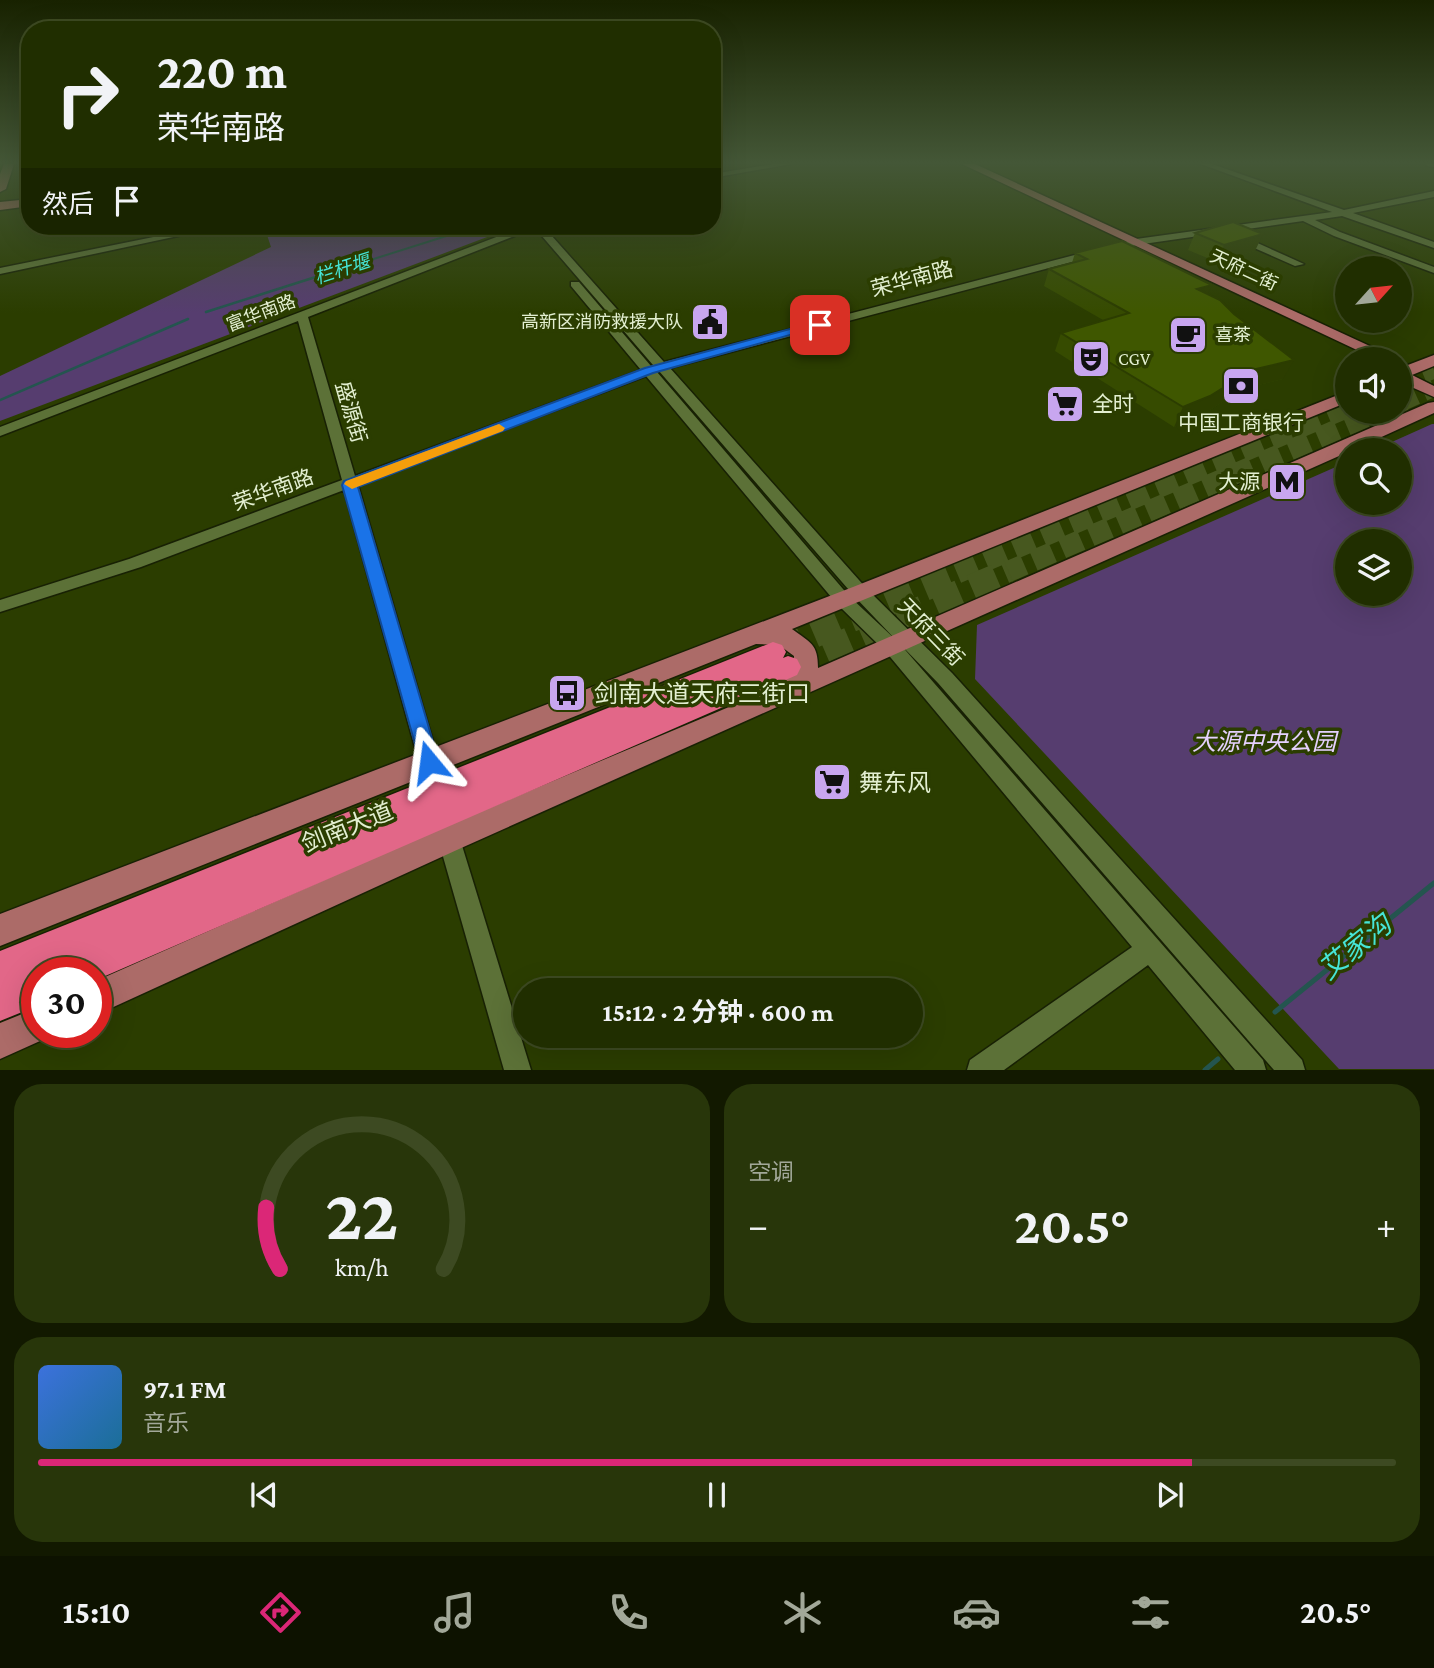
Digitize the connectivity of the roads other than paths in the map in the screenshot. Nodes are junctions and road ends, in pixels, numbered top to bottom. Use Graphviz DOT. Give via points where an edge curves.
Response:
graph roads {
  1 [pos="1055,214"];
  2 [pos="1075,214"];
  3 [pos="1335,214"];
  4 [pos="1345,214"];
  5 [pos="1304,218"];
  6 [pos="1220,230"];
  7 [pos="176,235"];
  8 [pos="509,235"];
  9 [pos="540,235"];
  10 [pos="1136,242"];
  11 [pos="1122,245"];
  12 [pos="1434,245"];
  13 [pos="1299,264"];
  14 [pos="1434,270"];
  15 [pos="0,271"];
  16 [pos="302,316"];
  17 [pos="1338,347"];
  18 [pos="1365,347"];
  19 [pos="1434,360"];
  20 [pos="1412,368"];
  21 [pos="656,369"];
  22 [pos="1412,373"];
  23 [pos="1412,377"];
  24 [pos="1434,379"];
  25 [pos="1434,392"];
  26 [pos="1335,401"];
  27 [pos="1434,407"];
  28 [pos="0,432"];
  29 [pos="349,485"];
  30 [pos="852,596"];
  31 [pos="0,606"];
  32 [pos="900,643"];
  33 [pos="775,662"];
  34 [pos="429,762"];
  35 [pos="449,839"];
  36 [pos="0,930"];
  37 [pos="1150,949"];
  38 [pos="106,957"];
  39 [pos="0,970"];
  40 [pos="112,991"];
  41 [pos="21,994"];
  42 [pos="0,1003"];
  43 [pos="21,1032"];
  44 [pos="0,1041"];
  45 [pos="518,1069"];
  46 [pos="979,1069"];
  47 [pos="1254,1069"];
  48 [pos="1292,1069"];
  1 -- 11 [label="main road, 天府二街"];
  2 -- 10 [label="main road, 天府二街"];
  3 -- 5 [label="street, 荣华南路"];
  4 -- 12 [label="street"];
  5 -- 6 [label="street, 荣华南路"];
  5 -- 14 [label="street"];
  6 -- 10 [label="street, 荣华南路"];
  6 -- 13 [label="street"];
  7 -- 15 [label="street"];
  8 -- 16 [label="street, 富华南路"];
  9 -- 21 [label="street, 天府三街"];
  10 -- 11 [label="street, 荣华南路"];
  10 -- 18 [label="main road, 天府二街"];
  11 -- 17 [label="main road, 天府二街"];
  11 -- 21 [label="street, 荣华南路"];
  16 -- 28 [label="street, 富华南路"];
  16 -- 29 [label="street, 盛源街"];
  19 -- 20 [label="main road"];
  21 -- 29 [label="street, 荣华南路"];
  21 -- 30 [label="street, 天府三街"];
  22 -- 24 [label="main road"];
  23 -- 25 [label="main road"];
  26 -- 30 [label="main road"];
  27 -- 32 [label="main road"];
  29 -- 31 [label="street, 荣华南路" via="135,563"];
  29 -- 34 [label="street, 盛源街"];
  30 -- 32 [label="street, 天府三街"];
  30 -- 33 [label="main road"];
  32 -- 33 [label="main road"];
  32 -- 37 [label="street, 天府三街"];
  32 -- 48 [label="street, 天府三街"];
  33 -- 34 [label="main road"];
  33 -- 35 [label="main road"];
  33 -- 38 [label="highway, 剑南大道"];
  33 -- 39 [label="highway, 剑南大道"];
  34 -- 36 [label="main road"];
  35 -- 40 [label="main road"];
  35 -- 45 [label="street"];
  37 -- 46 [label="street"];
  37 -- 47 [label="street, 天府三街"];
  41 -- 42 [label="highway"];
  43 -- 44 [label="main road"];
}
